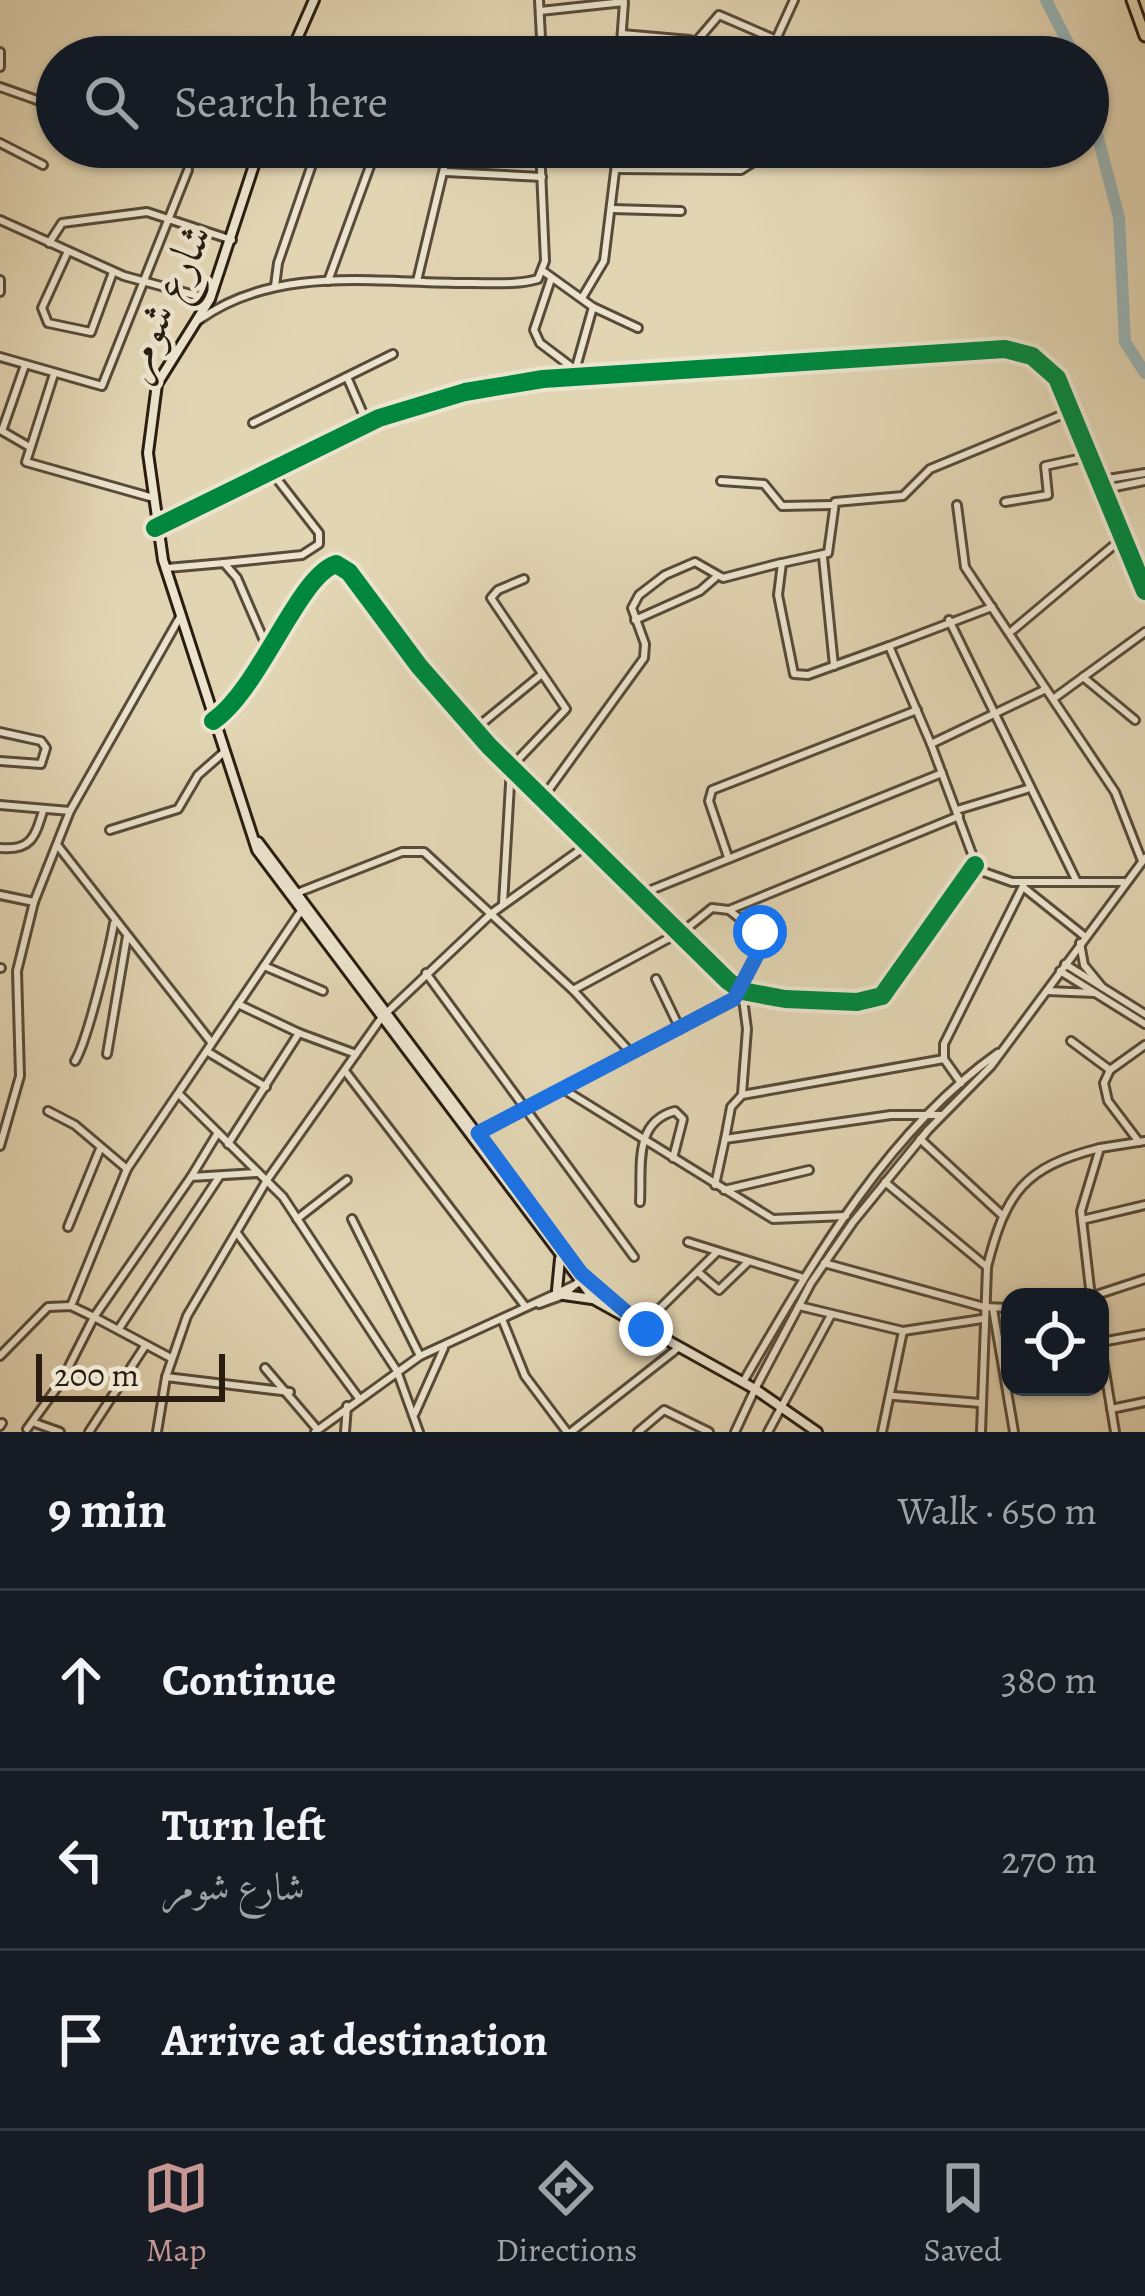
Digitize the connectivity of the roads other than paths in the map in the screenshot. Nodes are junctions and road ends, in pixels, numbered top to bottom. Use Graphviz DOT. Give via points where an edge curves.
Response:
graph roads {
  1 [pos="314,0"];
  2 [pos="538,0"];
  3 [pos="794,0"];
  4 [pos="1132,0"];
  5 [pos="540,11"];
  6 [pos="622,34"];
  7 [pos="299,36"];
  8 [pos="541,36"];
  9 [pos="638,36"];
  10 [pos="701,36"];
  11 [pos="767,36"];
  12 [pos="773,36"];
  13 [pos="1145,36"];
  14 [pos="0,52"];
  15 [pos="0,68"];
  16 [pos="0,87"];
  17 [pos="36,100"];
  18 [pos="0,143"];
  19 [pos="36,161"];
  20 [pos="254,168"];
  21 [pos="312,168"];
  22 [pos="370,168"];
  23 [pos="447,168"];
  24 [pos="541,168"];
  25 [pos="658,168"];
  26 [pos="712,168"];
  27 [pos="744,168"];
  28 [pos="617,169"];
  29 [pos="188,170"];
  30 [pos="446,172"];
  31 [pos="542,176"];
  32 [pos="612,209"];
  33 [pos="681,211"];
  34 [pos="167,219"];
  35 [pos="0,220"];
  36 [pos="232,240"];
  37 [pos="49,243"];
  38 [pos="68,251"];
  39 [pos="543,271"];
  40 [pos="113,272"];
  41 [pos="552,278"];
  42 [pos="0,280"];
  43 [pos="144,281"];
  44 [pos="328,281"];
  45 [pos="417,281"];
  46 [pos="275,286"];
  47 [pos="0,292"];
  48 [pos="210,298"];
  49 [pos="582,298"];
  50 [pos="593,307"];
  51 [pos="197,321"];
  52 [pos="638,328"];
  53 [pos="394,354"];
  54 [pos="0,357"];
  55 [pos="25,365"];
  56 [pos="573,373"];
  57 [pos="54,374"];
  58 [pos="347,377"];
  59 [pos="1071,412"];
  60 [pos="254,423"];
  61 [pos="368,424"];
  62 [pos="28,446"];
  63 [pos="1087,457"];
  64 [pos="270,470"];
  65 [pos="1145,477"];
  66 [pos="721,481"];
  67 [pos="1096,481"];
  68 [pos="1100,490"];
  69 [pos="150,497"];
  70 [pos="1005,502"];
  71 [pos="832,505"];
  72 [pos="957,505"];
  73 [pos="178,513"];
  74 [pos="152,514"];
  75 [pos="155,528"];
  76 [pos="1120,540"];
  77 [pos="823,557"];
  78 [pos="224,563"];
  79 [pos="782,563"];
  80 [pos="166,568"];
  81 [pos="715,578"];
  82 [pos="524,579"];
  83 [pos="1145,592"];
  84 [pos="992,607"];
  85 [pos="180,617"];
  86 [pos="635,620"];
  87 [pos="949,620"];
  88 [pos="1012,631"];
  89 [pos="1145,632"];
  90 [pos="172,637"];
  91 [pos="187,639"];
  92 [pos="889,646"];
  93 [pos="269,652"];
  94 [pos="834,666"];
  95 [pos="542,674"];
  96 [pos="1083,677"];
  97 [pos="1046,688"];
  98 [pos="1053,698"];
  99 [pos="917,710"];
  100 [pos="993,716"];
  101 [pos="1135,719"];
  102 [pos="213,721"];
  103 [pos="475,729"];
  104 [pos="0,732"];
  105 [pos="931,744"];
  106 [pos="223,753"];
  107 [pos="0,761"];
  108 [pos="511,767"];
  109 [pos="942,773"];
  110 [pos="1027,789"];
  111 [pos="542,799"];
  112 [pos="0,805"];
  113 [pos="43,811"];
  114 [pos="70,811"];
  115 [pos="958,813"];
  116 [pos="110,830"];
  117 [pos="251,830"];
  118 [pos="588,845"];
  119 [pos="58,846"];
  120 [pos="0,848"];
  121 [pos="728,857"];
  122 [pos="1143,860"];
  123 [pos="975,865"];
  124 [pos="1124,882"];
  125 [pos="1077,883"];
  126 [pos="1023,885"];
  127 [pos="297,893"];
  128 [pos="640,894"];
  129 [pos="0,895"];
  130 [pos="34,902"];
  131 [pos="503,904"];
  132 [pos="303,908"];
  133 [pos="729,910"];
  134 [pos="492,913"];
  135 [pos="115,923"];
  136 [pos="679,933"];
  137 [pos="127,936"];
  138 [pos="1081,938"];
  139 [pos="264,965"];
  140 [pos="1063,967"];
  141 [pos="426,974"];
  142 [pos="656,979"];
  143 [pos="574,990"];
  144 [pos="1098,990"];
  145 [pos="323,991"];
  146 [pos="742,991"];
  147 [pos="1047,991"];
  148 [pos="238,1004"];
  149 [pos="384,1014"];
  150 [pos="1145,1014"];
  151 [pos="1145,1024"];
  152 [pos="680,1029"];
  153 [pos="299,1033"];
  154 [pos="1071,1041"];
  155 [pos="211,1042"];
  156 [pos="1145,1045"];
  157 [pos="1006,1047"];
  158 [pos="208,1052"];
  159 [pos="631,1053"];
  160 [pos="107,1054"];
  161 [pos="356,1054"];
  162 [pos="944,1059"];
  163 [pos="75,1060"];
  164 [pos="1110,1070"];
  165 [pos="345,1071"];
  166 [pos="961,1083"];
  167 [pos="266,1087"];
  168 [pos="562,1089"];
  169 [pos="181,1096"];
  170 [pos="742,1096"];
  171 [pos="526,1109"];
  172 [pos="48,1111"];
  173 [pos="937,1114"];
  174 [pos="217,1133"];
  175 [pos="478,1133"];
  176 [pos="643,1138"];
  177 [pos="724,1139"];
  178 [pos="920,1139"];
  179 [pos="1142,1142"];
  180 [pos="228,1144"];
  181 [pos="0,1146"];
  182 [pos="1100,1148"];
  183 [pos="100,1149"];
  184 [pos="673,1158"];
  185 [pos="128,1169"];
  186 [pos="809,1170"];
  187 [pos="258,1173"];
  188 [pos="191,1177"];
  189 [pos="219,1177"];
  190 [pos="267,1180"];
  191 [pos="347,1180"];
  192 [pos="885,1182"];
  193 [pos="715,1184"];
  194 [pos="724,1190"];
  195 [pos="640,1202"];
  196 [pos="1145,1205"];
  197 [pos="1002,1215"];
  198 [pos="846,1216"];
  199 [pos="297,1219"];
  200 [pos="352,1219"];
  201 [pos="1082,1220"];
  202 [pos="68,1227"];
  203 [pos="238,1233"];
  204 [pos="688,1242"];
  205 [pos="716,1252"];
  206 [pos="634,1257"];
  207 [pos="560,1258"];
  208 [pos="748,1262"];
  209 [pos="824,1263"];
  210 [pos="987,1267"];
  211 [pos="698,1272"];
  212 [pos="580,1277"];
  213 [pos="804,1278"];
  214 [pos="1145,1279"];
  215 [pos="1089,1288"];
  216 [pos="1109,1291"];
  217 [pos="561,1293"];
  218 [pos="596,1300"];
  219 [pos="71,1306"];
  220 [pos="799,1306"];
  221 [pos="526,1307"];
  222 [pos="984,1307"];
  223 [pos="994,1309"];
  224 [pos="1001,1309"];
  225 [pos="831,1315"];
  226 [pos="94,1317"];
  227 [pos="983,1318"];
  228 [pos="502,1319"];
  229 [pos="120,1328"];
  230 [pos="643,1329"];
  231 [pos="903,1331"];
  232 [pos="1145,1334"];
  233 [pos="1109,1340"];
  234 [pos="145,1346"];
  235 [pos="445,1346"];
  236 [pos="678,1348"];
  237 [pos="0,1356"];
  238 [pos="420,1356"];
  239 [pos="171,1358"];
  240 [pos="265,1368"];
  241 [pos="397,1371"];
  242 [pos="166,1377"];
  243 [pos="743,1382"];
  244 [pos="755,1389"];
  245 [pos="290,1392"];
  246 [pos="1109,1392"];
  247 [pos="894,1396"];
  248 [pos="358,1397"];
  249 [pos="1145,1402"];
  250 [pos="980,1403"];
  251 [pos="779,1404"];
  252 [pos="347,1405"];
  253 [pos="1112,1408"];
  254 [pos="414,1417"];
  255 [pos="34,1423"];
  256 [pos="688,1428"];
  257 [pos="27,1430"];
  258 [pos="316,1430"];
  259 [pos="60,1432"];
  260 [pos="88,1432"];
  261 [pos="157,1432"];
  262 [pos="345,1432"];
  263 [pos="419,1432"];
  264 [pos="569,1432"];
  265 [pos="638,1432"];
  266 [pos="709,1432"];
  267 [pos="735,1432"];
  268 [pos="768,1432"];
  269 [pos="817,1432"];
  270 [pos="882,1432"];
  271 [pos="981,1432"];
  272 [pos="1014,1432"];
  273 [pos="1115,1432"];
  1 -- 7 [label="main road"];
  2 -- 5 [label="street"];
  3 -- 12 [label="street"];
  4 -- 13 [label="main road"];
  5 -- 6 [label="street" via="621,1"];
  5 -- 8 [label="street"];
  6 -- 9 [label="street"];
  10 -- 11 [label="street" via="719,15"];
  14 -- 15 [label="street"];
  16 -- 17 [label="street"];
  18 -- 19 [label="street"];
  20 -- 36 [label="main road, شارع شومر"];
  21 -- 46 [label="street"];
  22 -- 44 [label="street"];
  23 -- 30 [label="street"];
  24 -- 31 [label="street"];
  25 -- 28 [label="street"];
  26 -- 27 [label="street"];
  28 -- 32 [label="street"];
  29 -- 34 [label="street"];
  30 -- 31 [label="street"];
  30 -- 45 [label="street"];
  31 -- 39 [label="street"];
  32 -- 33 [label="street"];
  32 -- 49 [label="street" via="604,261"];
  34 -- 36 [label="street"];
  34 -- 37 [label="street" via="137,211 74,220 56,227"];
  34 -- 43 [label="street"];
  35 -- 37 [label="street"];
  36 -- 48 [label="main road, شارع شومر"];
  37 -- 38 [label="street"];
  38 -- 40 [label="street"];
  38 -- 40 [label="street" via="42,308 48,323 91,332"];
  39 -- 41 [label="street"];
  39 -- 45 [label="street" via="527,282"];
  40 -- 43 [label="street"];
  41 -- 49 [label="street"];
  41 -- 56 [label="street" via="534,330"];
  42 -- 47 [label="street"];
  43 -- 48 [label="street"];
  43 -- 57 [label="street" via="102,386"];
  44 -- 45 [label="street"];
  44 -- 46 [label="street"];
  46 -- 51 [label="street" via="242,293"];
  48 -- 51 [label="main road, شارع شومر"];
  49 -- 50 [label="street"];
  50 -- 52 [label="street"];
  50 -- 56 [label="street"];
  51 -- 69 [label="main road, شارع شومر" via="157,384"];
  53 -- 58 [label="street"];
  54 -- 55 [label="street"];
  55 -- 57 [label="street"];
  55 -- 62 [label="street" via="2,431"];
  56 -- 59 [label="street" via="1005,350 1045,364"];
  56 -- 61 [label="street" via="465,392"];
  57 -- 62 [label="street"];
  58 -- 60 [label="street"];
  58 -- 61 [label="street"];
  59 -- 63 [label="street"];
  59 -- 71 [label="street" via="930,469 903,496"];
  61 -- 64 [label="street"];
  62 -- 69 [label="street" via="30,465"];
  63 -- 67 [label="street"];
  63 -- 70 [label="street" via="1046,466 1048,495"];
  64 -- 73 [label="street"];
  64 -- 78 [label="street" via="319,533 319,544 302,555"];
  65 -- 67 [label="street"];
  65 -- 68 [label="street"];
  66 -- 71 [label="street" via="764,484 782,506"];
  67 -- 68 [label="street"];
  68 -- 76 [label="street"];
  69 -- 74 [label="main road, شارع شومر"];
  71 -- 77 [label="street" via="833,544"];
  72 -- 84 [label="street" via="965,567"];
  73 -- 74 [label="street"];
  73 -- 75 [label="street"];
  74 -- 75 [label="main road, شارع شومر"];
  75 -- 80 [label="main road, شارع شومر"];
  76 -- 83 [label="street"];
  76 -- 88 [label="street"];
  77 -- 79 [label="street"];
  77 -- 94 [label="street"];
  78 -- 80 [label="street"];
  78 -- 93 [label="street"];
  79 -- 81 [label="street"];
  79 -- 94 [label="street" via="778,595 790,668 804,676"];
  80 -- 85 [label="main road, شارع شومر"];
  81 -- 86 [label="street"];
  81 -- 86 [label="street" via="700,561 669,572 637,598"];
  82 -- 95 [label="street" via="491,598"];
  84 -- 87 [label="street"];
  84 -- 88 [label="street"];
  85 -- 90 [label="street"];
  85 -- 91 [label="main road, شارع شومر"];
  86 -- 111 [label="street" via="644,658"];
  87 -- 92 [label="street"];
  87 -- 100 [label="street"];
  88 -- 97 [label="street"];
  89 -- 96 [label="street"];
  90 -- 91 [label="main road"];
  90 -- 114 [label="street"];
  91 -- 102 [label="main road, شارع شومر"];
  92 -- 94 [label="street"];
  92 -- 99 [label="street"];
  93 -- 102 [label="street" via="243,697"];
  93 -- 103 [label="street" via="322,569 343,566"];
  95 -- 103 [label="street"];
  95 -- 108 [label="street" via="565,712"];
  96 -- 98 [label="street"];
  96 -- 101 [label="street"];
  97 -- 98 [label="street"];
  97 -- 100 [label="street"];
  98 -- 122 [label="street" via="1117,795"];
  99 -- 105 [label="street"];
  99 -- 121 [label="street" via="712,790"];
  100 -- 105 [label="street"];
  100 -- 110 [label="street"];
  102 -- 106 [label="main road, شارع شومر"];
  103 -- 108 [label="street"];
  104 -- 107 [label="street" via="46,748 41,764"];
  105 -- 109 [label="street"];
  106 -- 116 [label="street" via="178,809"];
  106 -- 117 [label="main road, شارع شومر"];
  108 -- 111 [label="street"];
  108 -- 131 [label="street"];
  109 -- 115 [label="street"];
  109 -- 121 [label="street"];
  110 -- 115 [label="street"];
  110 -- 125 [label="street"];
  111 -- 118 [label="street"];
  112 -- 113 [label="street"];
  113 -- 114 [label="street"];
  113 -- 120 [label="street" via="33,842"];
  114 -- 119 [label="street"];
  115 -- 123 [label="street"];
  115 -- 133 [label="street"];
  117 -- 127 [label="main road, شارع شومر"];
  117 -- 132 [label="main road, شارع شومر" via="261,859"];
  118 -- 128 [label="street"];
  118 -- 131 [label="street"];
  119 -- 130 [label="street"];
  119 -- 135 [label="street"];
  121 -- 128 [label="street"];
  122 -- 124 [label="street"];
  123 -- 126 [label="street" via="989,878"];
  123 -- 146 [label="street" via="882,996 826,1002"];
  124 -- 125 [label="street"];
  124 -- 138 [label="street"];
  125 -- 126 [label="street"];
  126 -- 138 [label="street"];
  126 -- 162 [label="street" via="953,1024"];
  127 -- 132 [label="main road, شارع شومر"];
  127 -- 134 [label="street" via="413,850"];
  128 -- 136 [label="street"];
  129 -- 130 [label="street"];
  130 -- 181 [label="street" via="14,998 20,1076"];
  131 -- 134 [label="street"];
  132 -- 139 [label="street"];
  132 -- 149 [label="main road, شارع شومر"];
  133 -- 136 [label="street" via="708,909"];
  133 -- 146 [label="street" via="762,936"];
  134 -- 141 [label="street"];
  134 -- 143 [label="street"];
  135 -- 137 [label="street"];
  135 -- 163 [label="street" via="87,1044"];
  136 -- 143 [label="street"];
  136 -- 146 [label="street"];
  137 -- 155 [label="street"];
  137 -- 160 [label="street"];
  138 -- 140 [label="street"];
  138 -- 144 [label="street"];
  139 -- 145 [label="street"];
  139 -- 148 [label="street"];
  140 -- 144 [label="street"];
  140 -- 147 [label="street"];
  141 -- 149 [label="street"];
  141 -- 171 [label="street"];
  142 -- 152 [label="street"];
  143 -- 159 [label="street"];
  144 -- 147 [label="street"];
  144 -- 150 [label="street"];
  144 -- 151 [label="street"];
  146 -- 152 [label="street"];
  146 -- 170 [label="street"];
  147 -- 157 [label="street"];
  148 -- 153 [label="street"];
  148 -- 155 [label="street"];
  149 -- 161 [label="street"];
  149 -- 175 [label="main road, شارع شومر"];
  149 -- 207 [label="main road, شارع شومر"];
  152 -- 159 [label="street"];
  153 -- 161 [label="street"];
  153 -- 167 [label="street"];
  154 -- 164 [label="street"];
  155 -- 158 [label="street"];
  156 -- 164 [label="street"];
  157 -- 166 [label="street"];
  157 -- 173 [label="street"];
  158 -- 167 [label="street"];
  158 -- 169 [label="street"];
  159 -- 168 [label="street"];
  161 -- 165 [label="street"];
  162 -- 166 [label="street"];
  162 -- 170 [label="street"];
  164 -- 179 [label="street" via="1108,1101"];
  165 -- 190 [label="street"];
  165 -- 221 [label="street"];
  166 -- 173 [label="street"];
  167 -- 180 [label="street"];
  168 -- 171 [label="street"];
  168 -- 176 [label="street"];
  169 -- 174 [label="street"];
  169 -- 185 [label="street"];
  170 -- 177 [label="street"];
  171 -- 175 [label="street"];
  171 -- 206 [label="street"];
  172 -- 183 [label="street"];
  173 -- 177 [label="street"];
  173 -- 178 [label="street"];
  173 -- 198 [label="street"];
  174 -- 180 [label="street"];
  174 -- 188 [label="street"];
  175 -- 212 [label="main road, شارع شومر"];
  176 -- 184 [label="street"];
  176 -- 184 [label="street" via="656,1119 678,1112"];
  176 -- 195 [label="street"];
  177 -- 193 [label="street"];
  178 -- 192 [label="street"];
  178 -- 197 [label="street"];
  179 -- 182 [label="street"];
  180 -- 187 [label="street"];
  182 -- 197 [label="street" via="1031,1174"];
  182 -- 201 [label="street"];
  183 -- 185 [label="street"];
  183 -- 202 [label="street"];
  184 -- 193 [label="street"];
  185 -- 219 [label="street"];
  186 -- 194 [label="street"];
  187 -- 189 [label="street"];
  187 -- 190 [label="street"];
  188 -- 189 [label="street"];
  188 -- 226 [label="street"];
  189 -- 229 [label="street"];
  190 -- 199 [label="street"];
  190 -- 203 [label="street"];
  191 -- 199 [label="street"];
  192 -- 209 [label="street"];
  192 -- 210 [label="street"];
  193 -- 194 [label="street"];
  194 -- 198 [label="street" via="778,1220"];
  196 -- 201 [label="street"];
  197 -- 210 [label="street"];
  198 -- 213 [label="street"];
  199 -- 241 [label="street"];
  200 -- 238 [label="street"];
  201 -- 215 [label="street"];
  203 -- 239 [label="street"];
  203 -- 248 [label="street"];
  204 -- 205 [label="street"];
  205 -- 208 [label="street"];
  205 -- 211 [label="street"];
  207 -- 212 [label="main road, شارع شومر"];
  207 -- 217 [label="main road"];
  208 -- 211 [label="street" via="719,1290"];
  208 -- 213 [label="street"];
  209 -- 220 [label="street"];
  209 -- 222 [label="street"];
  210 -- 222 [label="street"];
  211 -- 230 [label="street"];
  212 -- 217 [label="street"];
  212 -- 218 [label="main road, شارع شومر"];
  212 -- 230 [label="main road, شارع شومر"];
  213 -- 243 [label="street"];
  214 -- 216 [label="street"];
  217 -- 218 [label="main road"];
  217 -- 221 [label="street"];
  218 -- 230 [label="main road, شارع شومر"];
  219 -- 226 [label="street"];
  219 -- 237 [label="street" via="41,1311"];
  220 -- 225 [label="street"];
  220 -- 244 [label="street"];
  221 -- 228 [label="street"];
  222 -- 223 [label="street"];
  222 -- 227 [label="street"];
  223 -- 224 [label="street"];
  223 -- 272 [label="street"];
  225 -- 231 [label="street"];
  225 -- 251 [label="street"];
  226 -- 229 [label="street"];
  226 -- 255 [label="street"];
  227 -- 231 [label="street"];
  227 -- 250 [label="street"];
  228 -- 235 [label="street"];
  228 -- 264 [label="street" via="524,1376"];
  229 -- 234 [label="street"];
  230 -- 236 [label="main road, شارع شومر"];
  231 -- 247 [label="street"];
  232 -- 233 [label="street"];
  234 -- 239 [label="street"];
  234 -- 260 [label="street"];
  235 -- 238 [label="street"];
  235 -- 254 [label="street"];
  236 -- 243 [label="main road, شارع شومر"];
  236 -- 264 [label="street"];
  238 -- 241 [label="street"];
  239 -- 242 [label="street"];
  240 -- 245 [label="street"];
  241 -- 248 [label="street"];
  241 -- 254 [label="street"];
  242 -- 245 [label="street"];
  242 -- 261 [label="street"];
  243 -- 244 [label="main road, شارع شومر"];
  244 -- 251 [label="main road, شارع شومر"];
  244 -- 267 [label="street"];
  245 -- 258 [label="street"];
  246 -- 253 [label="street"];
  247 -- 250 [label="street"];
  247 -- 270 [label="street"];
  248 -- 252 [label="street"];
  249 -- 253 [label="street"];
  250 -- 271 [label="street"];
  251 -- 268 [label="street"];
  251 -- 269 [label="main road, شارع شومر"];
  252 -- 258 [label="street"];
  252 -- 262 [label="street"];
  253 -- 273 [label="street"];
  254 -- 263 [label="street"];
  255 -- 257 [label="street"];
  255 -- 259 [label="street"];
  256 -- 265 [label="street" via="664,1410"];
  256 -- 266 [label="street"];
}
